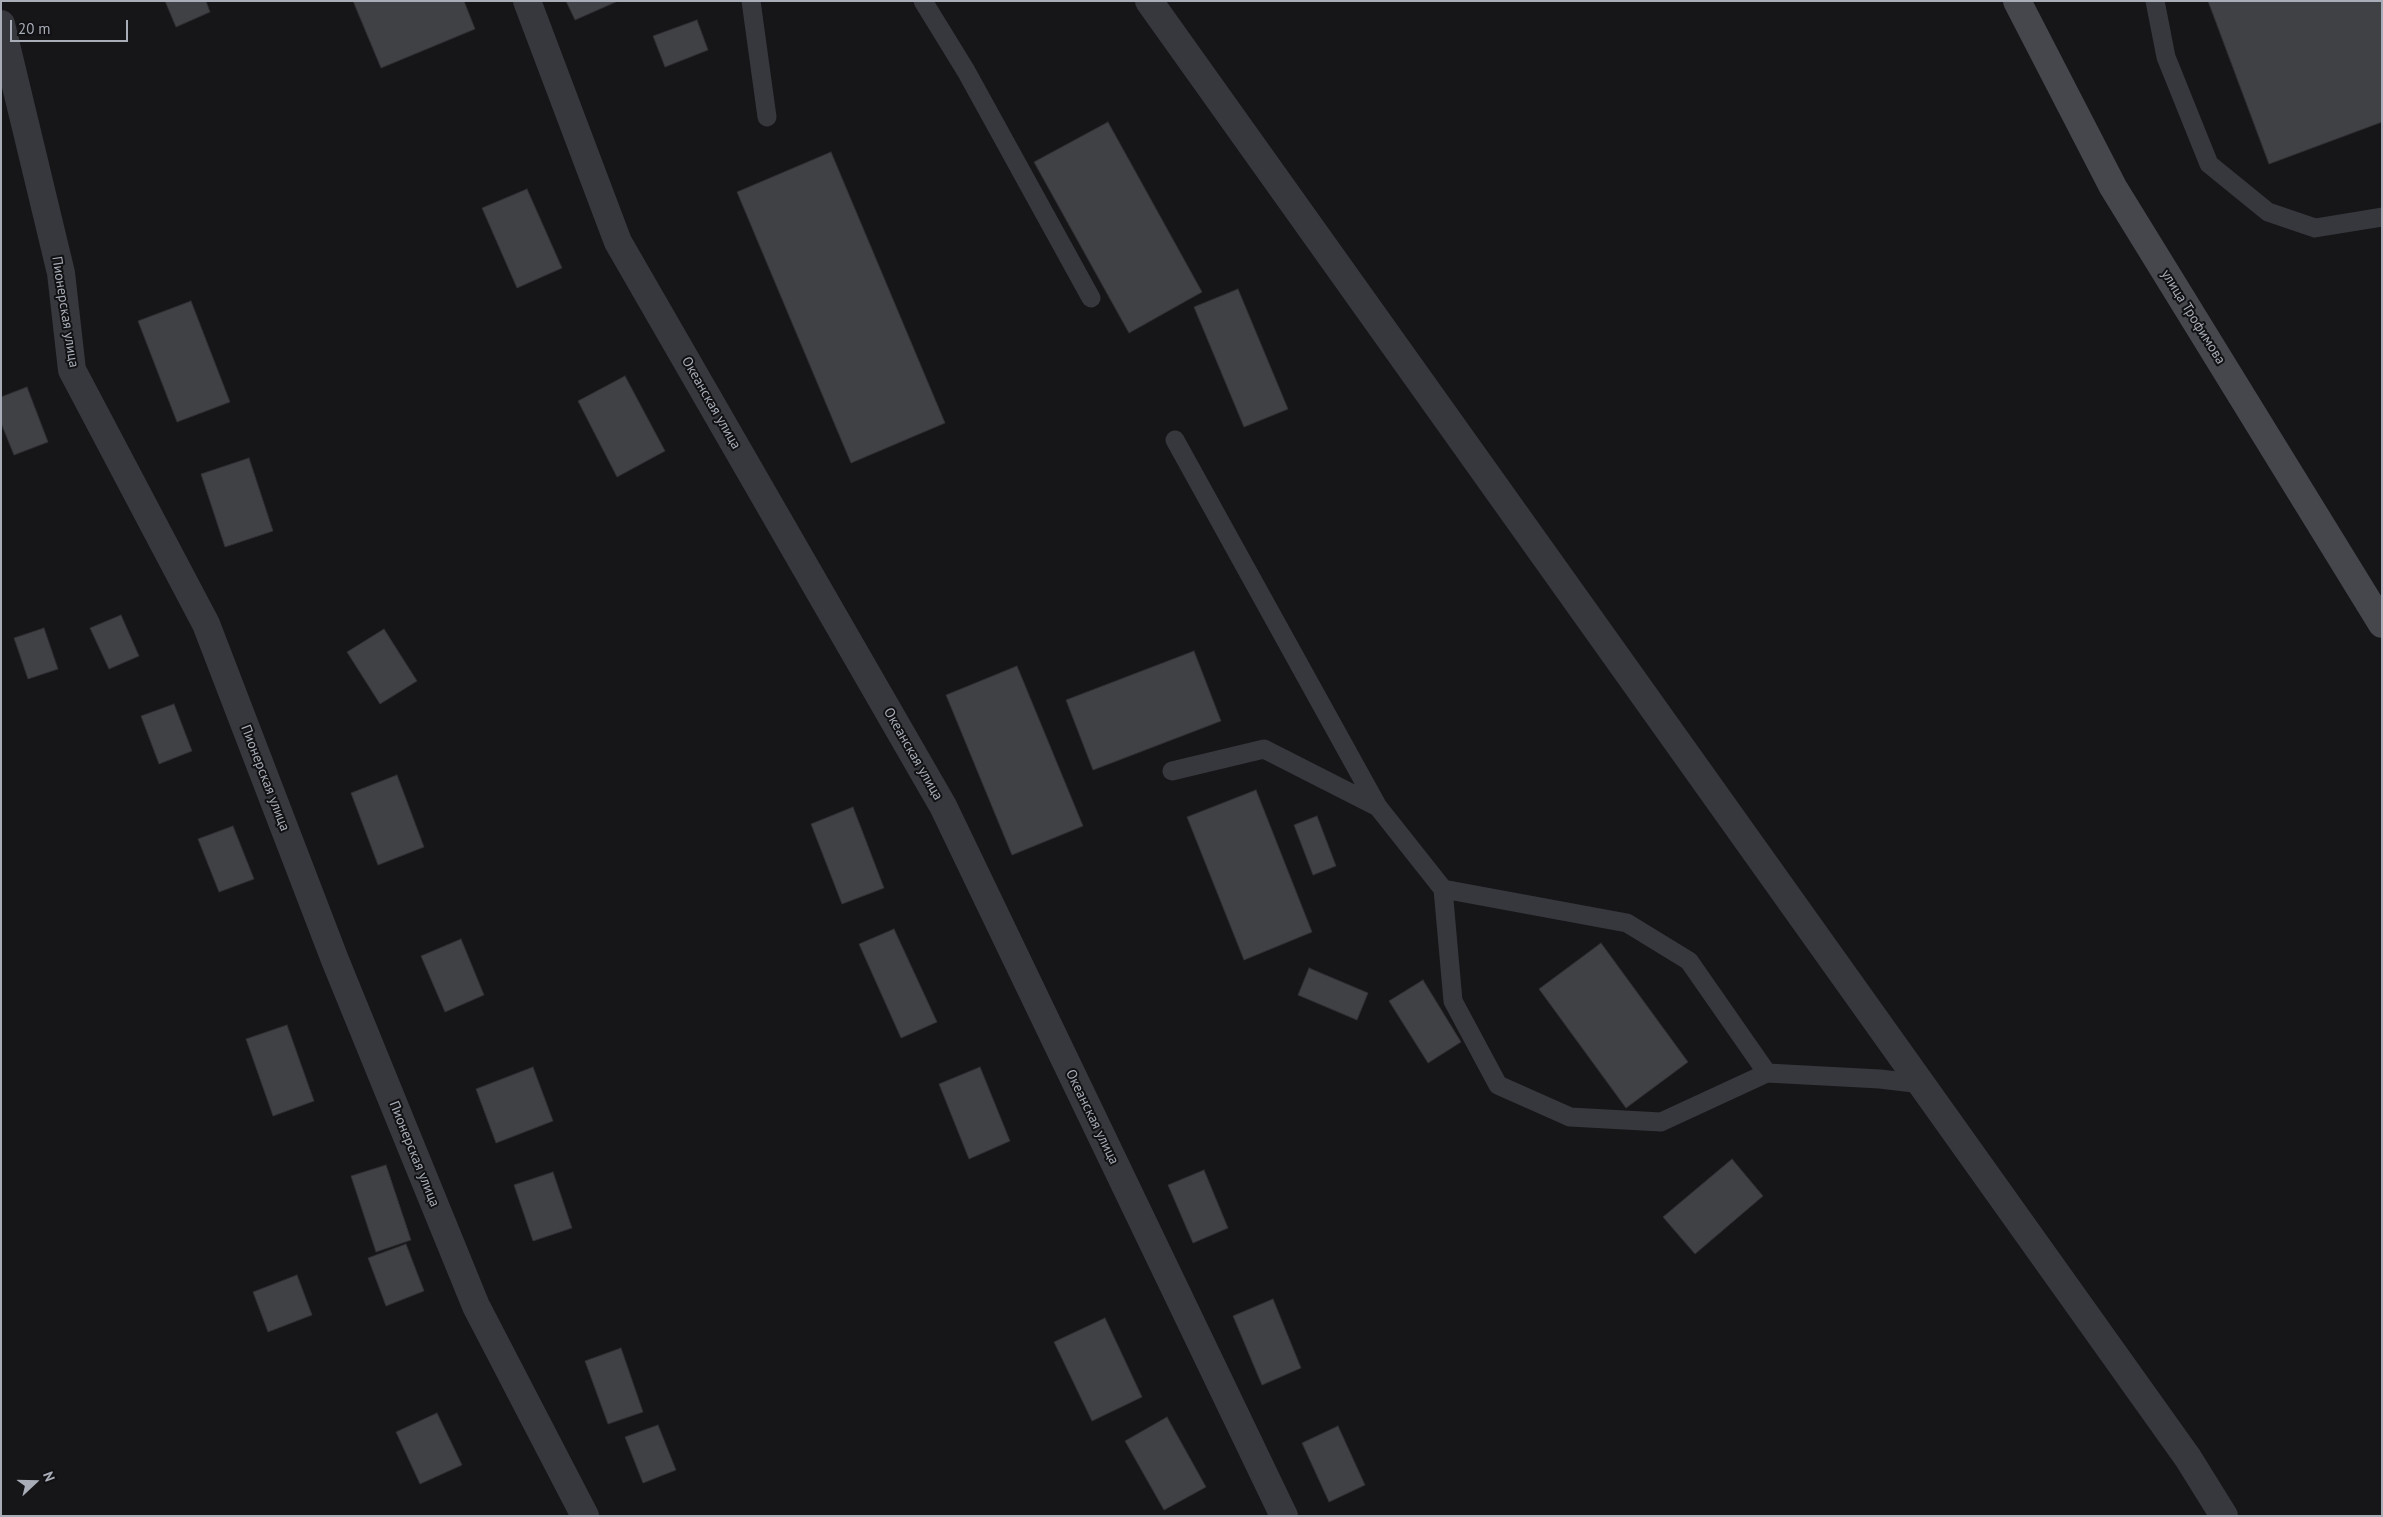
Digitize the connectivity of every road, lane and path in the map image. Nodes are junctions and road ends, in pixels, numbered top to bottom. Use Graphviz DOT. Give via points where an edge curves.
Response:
graph roads {
  1 [pos="527,1"];
  2 [pos="751,1"];
  3 [pos="923,1"];
  4 [pos="1149,1"];
  5 [pos="2016,1"];
  6 [pos="2155,1"];
  7 [pos="1,24"];
  8 [pos="767,117"];
  9 [pos="2382,217"];
  10 [pos="1090,298"];
  11 [pos="1175,440"];
  12 [pos="2382,624"];
  13 [pos="1172,771"];
  14 [pos="1378,807"];
  15 [pos="1443,889"];
  16 [pos="1767,1073"];
  17 [pos="1922,1084"];
  18 [pos="585,1516"];
  19 [pos="1284,1516"];
  20 [pos="2224,1516"];
  1 -- 19 [label="street, Океанская улица" via="618,242 943,806"];
  2 -- 8 [label="lane"];
  3 -- 10 [label="lane" via="966,71"];
  4 -- 17 [label="street"];
  5 -- 12 [label="street, улица Трофимова" via="2113,187"];
  6 -- 9 [label="lane" via="2166,56 2209,164 2268,212 2315,228"];
  7 -- 18 [label="street, Пионерская улица" via="61,273 72,370 206,624 335,960 476,1306"];
  11 -- 14 [label="lane"];
  13 -- 14 [label="lane" via="1264,749"];
  14 -- 15 [label="lane"];
  15 -- 16 [label="lane" via="1627,923 1689,961"];
  15 -- 16 [label="lane" via="1452,1001 1498,1085 1570,1117 1661,1122"];
  16 -- 17 [label="lane"];
  17 -- 20 [label="street" via="2188,1458"];
}
